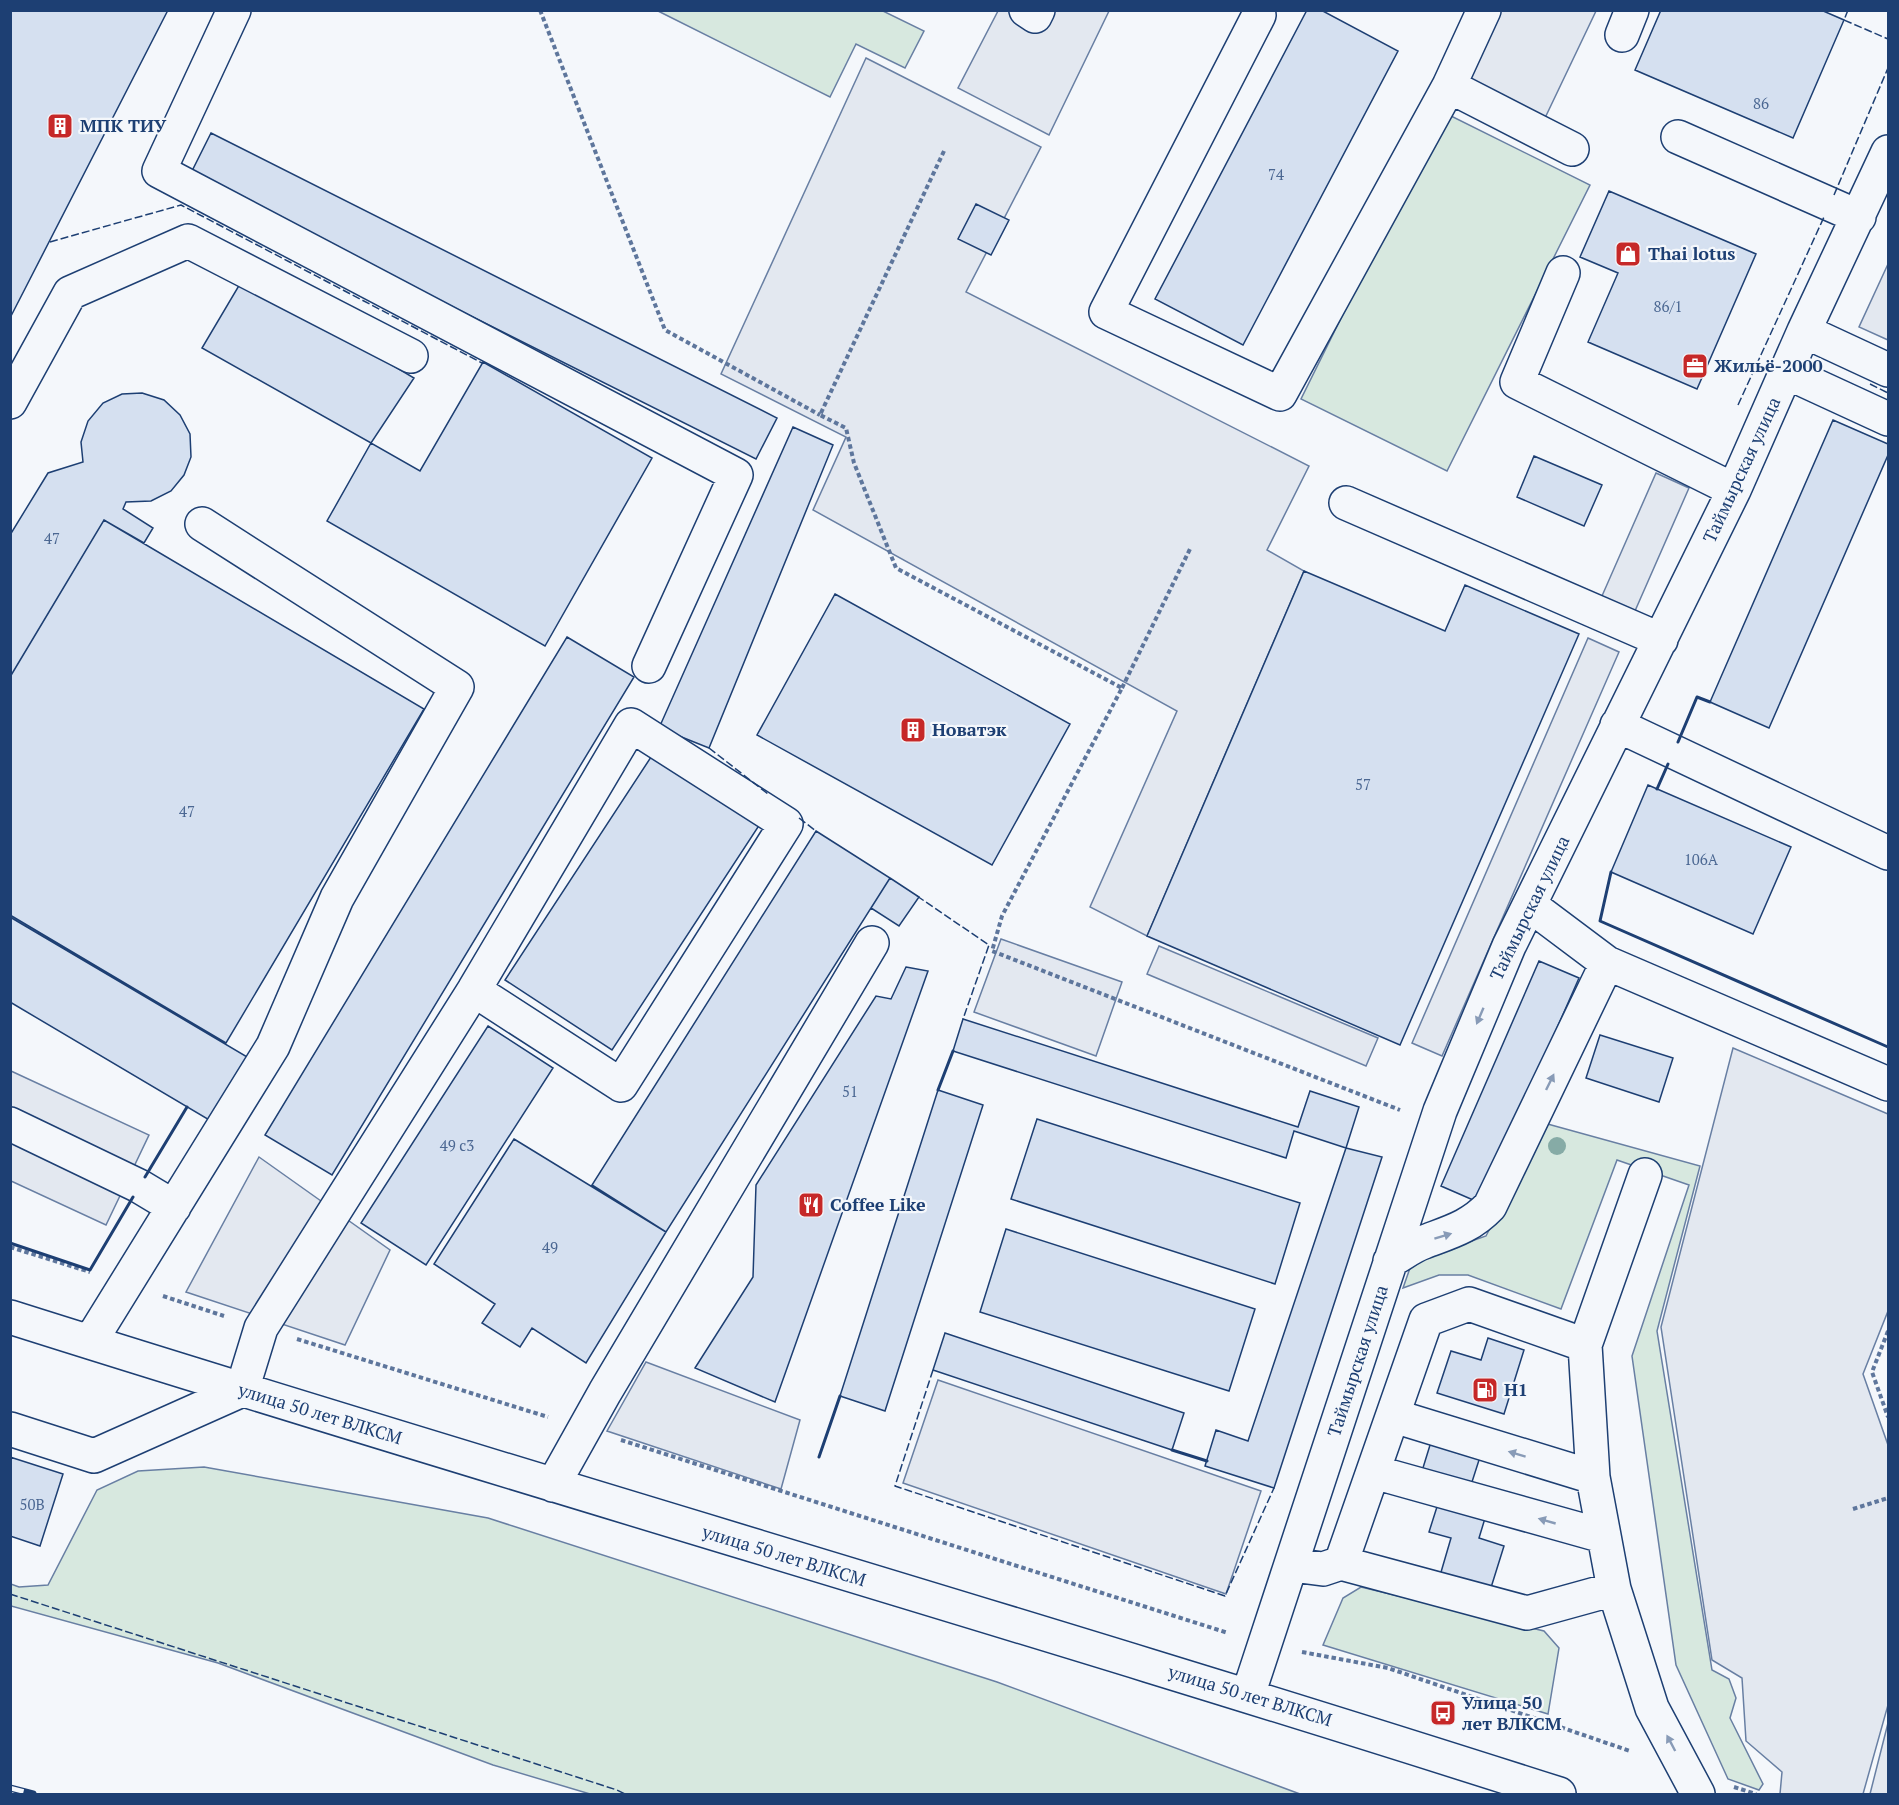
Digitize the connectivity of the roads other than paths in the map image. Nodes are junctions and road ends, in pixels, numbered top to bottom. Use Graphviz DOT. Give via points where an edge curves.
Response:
graph roads {
  1 [pos="234,10"];
  2 [pos="1026,10"];
  3 [pos="1038,10"];
  4 [pos="1484,10"];
  5 [pos="1259,15"];
  6 [pos="1449,86"];
  7 [pos="1678,137"];
  8 [pos="1572,148"];
  9 [pos="1888,152"];
  10 [pos="1859,216"];
  11 [pos="1563,273"];
  12 [pos="1804,331"];
  13 [pos="411,356"];
  14 [pos="1888,370"];
  15 [pos="1786,372"];
  16 [pos="10,402"];
  17 [pos="1888,419"];
  18 [pos="1734,490"];
  19 [pos="1347,502"];
  20 [pos="202,524"];
  21 [pos="1661,640"];
  22 [pos="649,666"];
  23 [pos="1617,725"];
  24 [pos="1888,853"];
  25 [pos="1531,906"];
  26 [pos="872,943"];
  27 [pos="1607,963"];
  28 [pos="474,990"];
  29 [pos="1888,1084"];
  30 [pos="10,1124"];
  31 [pos="1646,1175"];
  32 [pos="174,1207"];
  33 [pos="1390,1261"];
  34 [pos="10,1317"];
  35 [pos="90,1342"];
  36 [pos="1585,1345"];
  37 [pos="242,1390"];
  38 [pos="1394,1416"];
  39 [pos="10,1429"];
  40 [pos="1374,1472"];
  41 [pos="1593,1477"];
  42 [pos="553,1485"];
  43 [pos="1604,1536"];
  44 [pos="1341,1563"];
  45 [pos="1292,1565"];
  46 [pos="1614,1589"];
  47 [pos="1248,1695"];
  48 [pos="1692,1782"];
  49 [pos="1559,1794"];
  1 -- 22 [label="street" via="159,171 736,475"];
  2 -- 3 [label="street" via="1035,16"];
  4 -- 6 [label="street"];
  5 -- 6 [label="street" via="1106,312 1280,394"];
  6 -- 8 [label="street"];
  7 -- 10 [label="street"];
  9 -- 10 [label="street, Таймырская улица"];
  10 -- 12 [label="street, Таймырская улица"];
  11 -- 18 [label="street" via="1517,381"];
  12 -- 14 [label="street"];
  12 -- 15 [label="street, Таймырская улица"];
  13 -- 16 [label="street" via="188,241 70,293"];
  15 -- 17 [label="street"];
  15 -- 18 [label="street, Таймырская улица"];
  18 -- 21 [label="street, Таймырская улица"];
  19 -- 21 [label="street"];
  20 -- 32 [label="street" via="457,687 337,898 273,1046"];
  21 -- 23 [label="street, Таймырская улица"];
  23 -- 24 [label="street"];
  23 -- 25 [label="street, Таймырская улица"];
  25 -- 27 [label="street"];
  25 -- 33 [label="street, Таймырская улица, one-way" via="1509,946 1440,1111"];
  26 -- 42 [label="street"];
  27 -- 29 [label="street"];
  33 -- 27 [label="street, one-way" via="1422,1242 1450,1235 1475,1221 1490,1206"];
  28 -- 28 [label="street" via="631,725 786,824 621,1085"];
  28 -- 37 [label="street" via="261,1328"];
  30 -- 32 [label="street" via="140,1186"];
  31 -- 36 [label="street"];
  32 -- 35 [label="street"];
  33 -- 45 [label="street, Таймырская улица"];
  34 -- 35 [label="street, улица 50 лет ВЛКСМ"];
  35 -- 37 [label="street, улица 50 лет ВЛКСМ"];
  36 -- 38 [label="street" via="1469,1304 1426,1320"];
  36 -- 41 [label="street"];
  37 -- 39 [label="street" via="94,1456"];
  37 -- 42 [label="street, улица 50 лет ВЛКСМ"];
  38 -- 40 [label="street"];
  41 -- 38 [label="street, one-way"];
  43 -- 40 [label="street, one-way"];
  40 -- 44 [label="street"];
  41 -- 43 [label="street"];
  42 -- 47 [label="street, улица 50 лет ВЛКСМ"];
  43 -- 46 [label="street"];
  44 -- 45 [label="street" via="1323,1569"];
  44 -- 46 [label="street" via="1527,1613"];
  45 -- 47 [label="street, Таймырская улица"];
  48 -- 46 [label="street, one-way" via="1652,1708"];
  47 -- 49 [label="street, улица 50 лет ВЛКСМ"];
}
